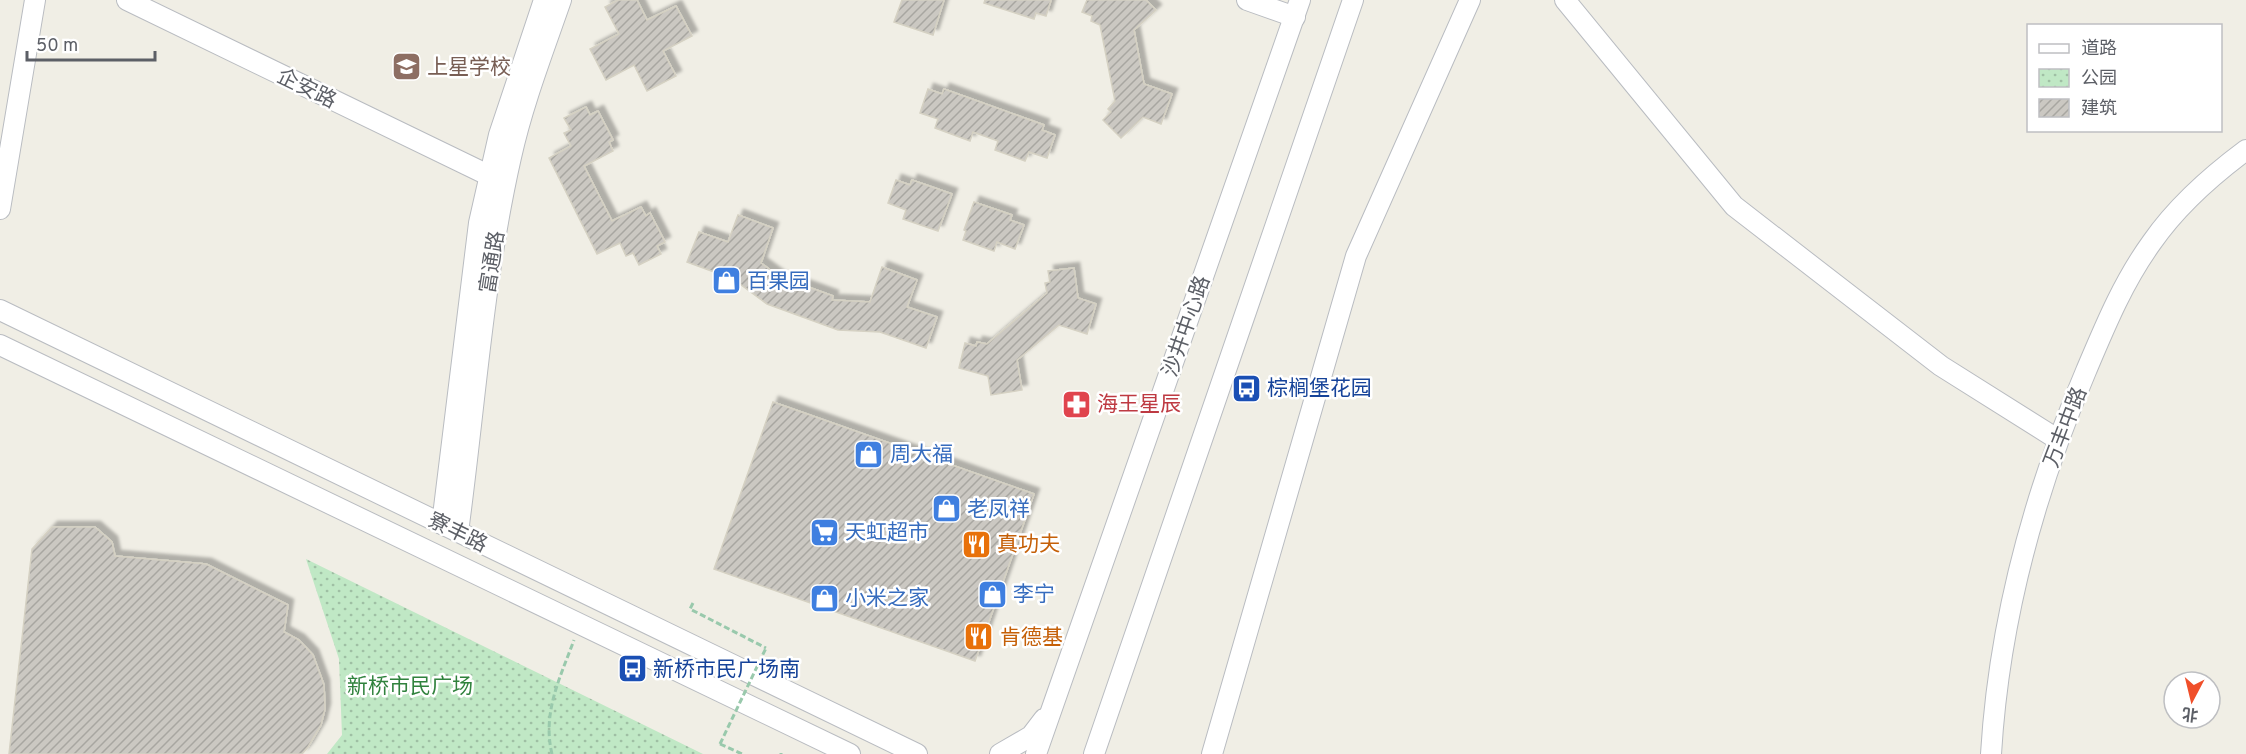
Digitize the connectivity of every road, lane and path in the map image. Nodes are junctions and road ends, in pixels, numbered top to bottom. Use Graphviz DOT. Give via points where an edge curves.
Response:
graph roads {
  1 [pos="35,0"];
  2 [pos="126,0"];
  3 [pos="543,0"];
  4 [pos="561,0"];
  5 [pos="1246,0"];
  6 [pos="1353,0"];
  7 [pos="1470,0"];
  8 [pos="1565,0"];
  9 [pos="1298,8"];
  10 [pos="2246,150"];
  11 [pos="488,176"];
  12 [pos="0,209"];
  13 [pos="0,310"];
  14 [pos="0,345"];
  15 [pos="2057,439"];
  16 [pos="450,528"];
  17 [pos="693,603"];
  18 [pos="580,624"];
  19 [pos="1051,710"];
  20 [pos="1096,751"];
  21 [pos="552,754"];
  22 [pos="742,754"];
  23 [pos="850,754"];
  24 [pos="917,754"];
  25 [pos="1000,754"];
  26 [pos="1036,754"];
  27 [pos="1212,754"];
  28 [pos="1991,754"];
  1 -- 12 [label="street"];
  2 -- 11 [label="street, 企安路"];
  3 -- 11 [label="street, 富通路"];
  4 -- 16 [label="street, 富通路" via="506,177"];
  5 -- 9 [label="street"];
  6 -- 20 [label="street"];
  7 -- 27 [label="street" via="1356,256"];
  8 -- 15 [label="street" via="1734,206 1941,366"];
  9 -- 19 [label="street, 沙井中心路"];
  10 -- 15 [label="street, 万丰中路" via="2192,194 2152,240 2118,295"];
  11 -- 16 [label="street, 富通路" via="469,289"];
  13 -- 16 [label="street, 寮丰路"];
  14 -- 18 [label="street, 寮丰路"];
  15 -- 28 [label="street, 万丰中路" via="2011,596 1995,693"];
  16 -- 24 [label="street, 寮丰路"];
  17 -- 22 [label="path, bridge" via="690,609 766,648 720,744"];
  18 -- 21 [label="path" via="552,698"];
  18 -- 23 [label="street, 寮丰路"];
  19 -- 25 [label="street" via="1031,736"];
  19 -- 26 [label="street, 沙井中心路"];
}
